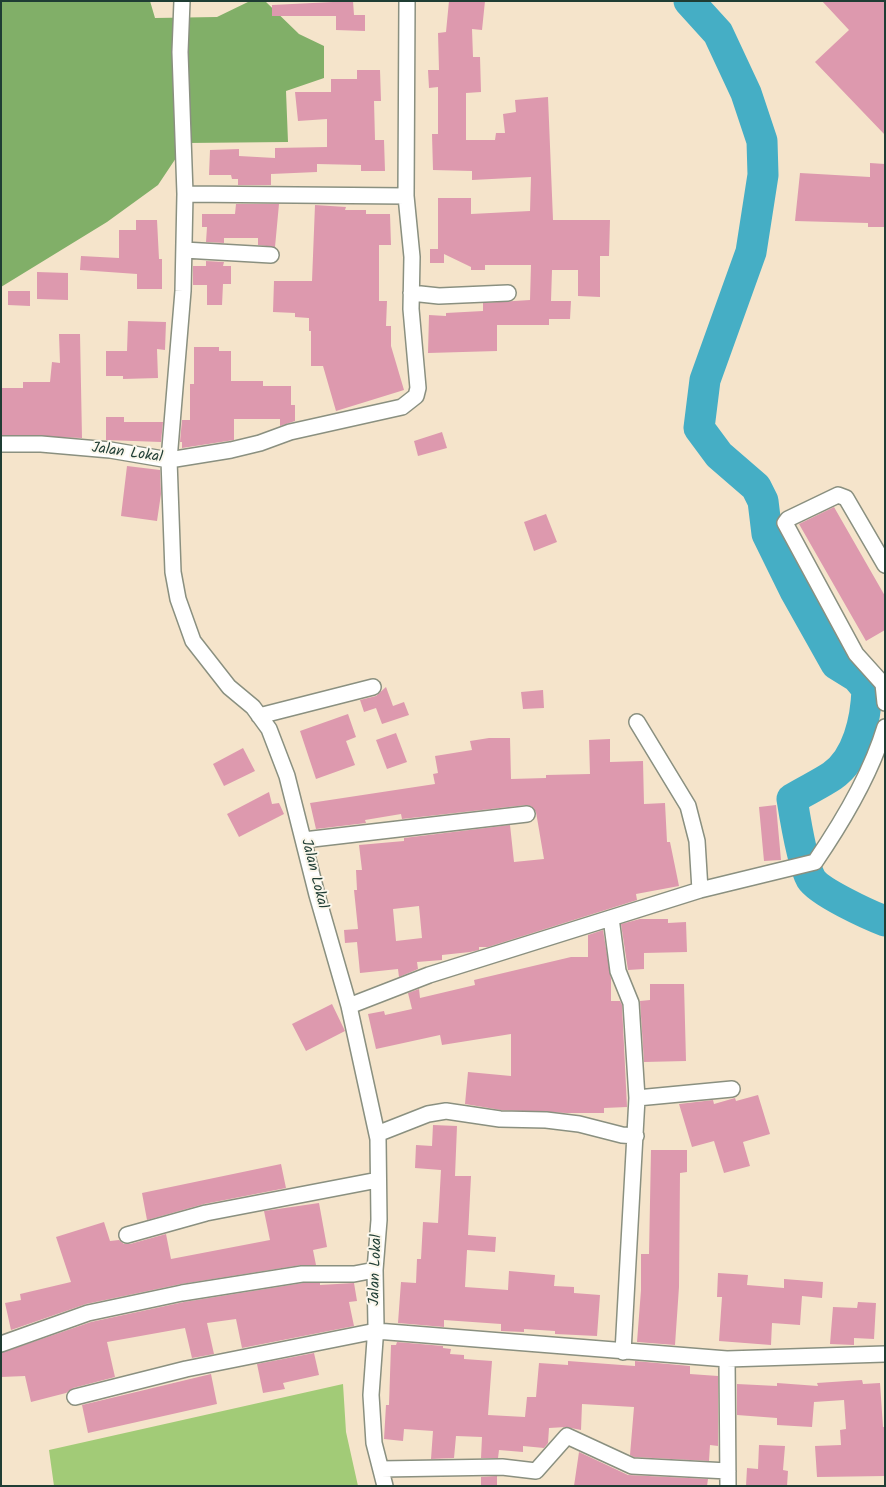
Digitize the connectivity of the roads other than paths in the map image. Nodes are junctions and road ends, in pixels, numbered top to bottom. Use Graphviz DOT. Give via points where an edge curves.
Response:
graph roads {
  1 [pos="182,1"];
  2 [pos="407,1"];
  3 [pos="185,194"];
  4 [pos="406,196"];
  5 [pos="184,250"];
  6 [pos="272,255"];
  7 [pos="411,293"];
  8 [pos="508,293"];
  9 [pos="1,444"];
  10 [pos="169,460"];
  11 [pos="885,565"];
  12 [pos="884,683"];
  13 [pos="373,687"];
  14 [pos="885,703"];
  15 [pos="259,716"];
  16 [pos="637,722"];
  17 [pos="885,727"];
  18 [pos="527,814"];
  19 [pos="304,840"];
  20 [pos="700,890"];
  21 [pos="611,918"];
  22 [pos="349,1006"];
  23 [pos="732,1089"];
  24 [pos="637,1098"];
  25 [pos="377,1134"];
  26 [pos="636,1136"];
  27 [pos="378,1180"];
  28 [pos="127,1235"];
  29 [pos="375,1270"];
  30 [pos="376,1331"];
  31 [pos="1,1344"];
  32 [pos="623,1352"];
  33 [pos="885,1354"];
  34 [pos="727,1359"];
  35 [pos="75,1397"];
  36 [pos="381,1468"];
  37 [pos="728,1478"];
  38 [pos="385,1486"];
  1 -- 3 [label="street" via="180,52"];
  2 -- 4 [label="street"];
  3 -- 4 [label="street"];
  3 -- 5 [label="street"];
  4 -- 7 [label="street" via="412,257"];
  5 -- 6 [label="street"];
  5 -- 10 [label="street" via="184,291"];
  7 -- 8 [label="street" via="439,296"];
  7 -- 10 [label="street" via="418,388 416,396 402,408 290,432 231,450"];
  9 -- 10 [label="street, Jalan Lokal" via="110,450"];
  10 -- 15 [label="street, Jalan Lokal" via="173,572 178,599 193,641 229,687"];
  11 -- 12 [label="street" via="846,498 838,495 788,518 785,523 856,654"];
  12 -- 14 [label="street"];
  13 -- 15 [label="street"];
  15 -- 19 [label="street, Jalan Lokal" via="269,729 287,776"];
  16 -- 20 [label="street" via="688,806 697,841"];
  17 -- 20 [label="street" via="854,796 816,862"];
  18 -- 19 [label="street"];
  19 -- 22 [label="street, Jalan Lokal"];
  20 -- 21 [label="street"];
  21 -- 22 [label="street" via="429,975"];
  21 -- 24 [label="street" via="618,971 631,1003"];
  22 -- 25 [label="street, Jalan Lokal"];
  23 -- 24 [label="street"];
  24 -- 26 [label="street"];
  25 -- 26 [label="street" via="428,1114 446,1111 500,1119 579,1124"];
  25 -- 27 [label="street, Jalan Lokal"];
  26 -- 32 [label="street"];
  27 -- 28 [label="street" via="206,1213"];
  27 -- 29 [label="street, Jalan Lokal"];
  29 -- 30 [label="street, Jalan Lokal"];
  29 -- 31 [label="street" via="354,1274 302,1274 182,1293 88,1313"];
  30 -- 32 [label="street"];
  30 -- 35 [label="street" via="186,1369"];
  30 -- 36 [label="street, Jalan Lokal" via="372,1395 374,1443"];
  32 -- 34 [label="street"];
  33 -- 34 [label="street"];
  34 -- 37 [label="street"];
  36 -- 37 [label="street" via="502,1467 536,1471 567,1436 632,1466"];
  36 -- 38 [label="street, Jalan Lokal"];
}
